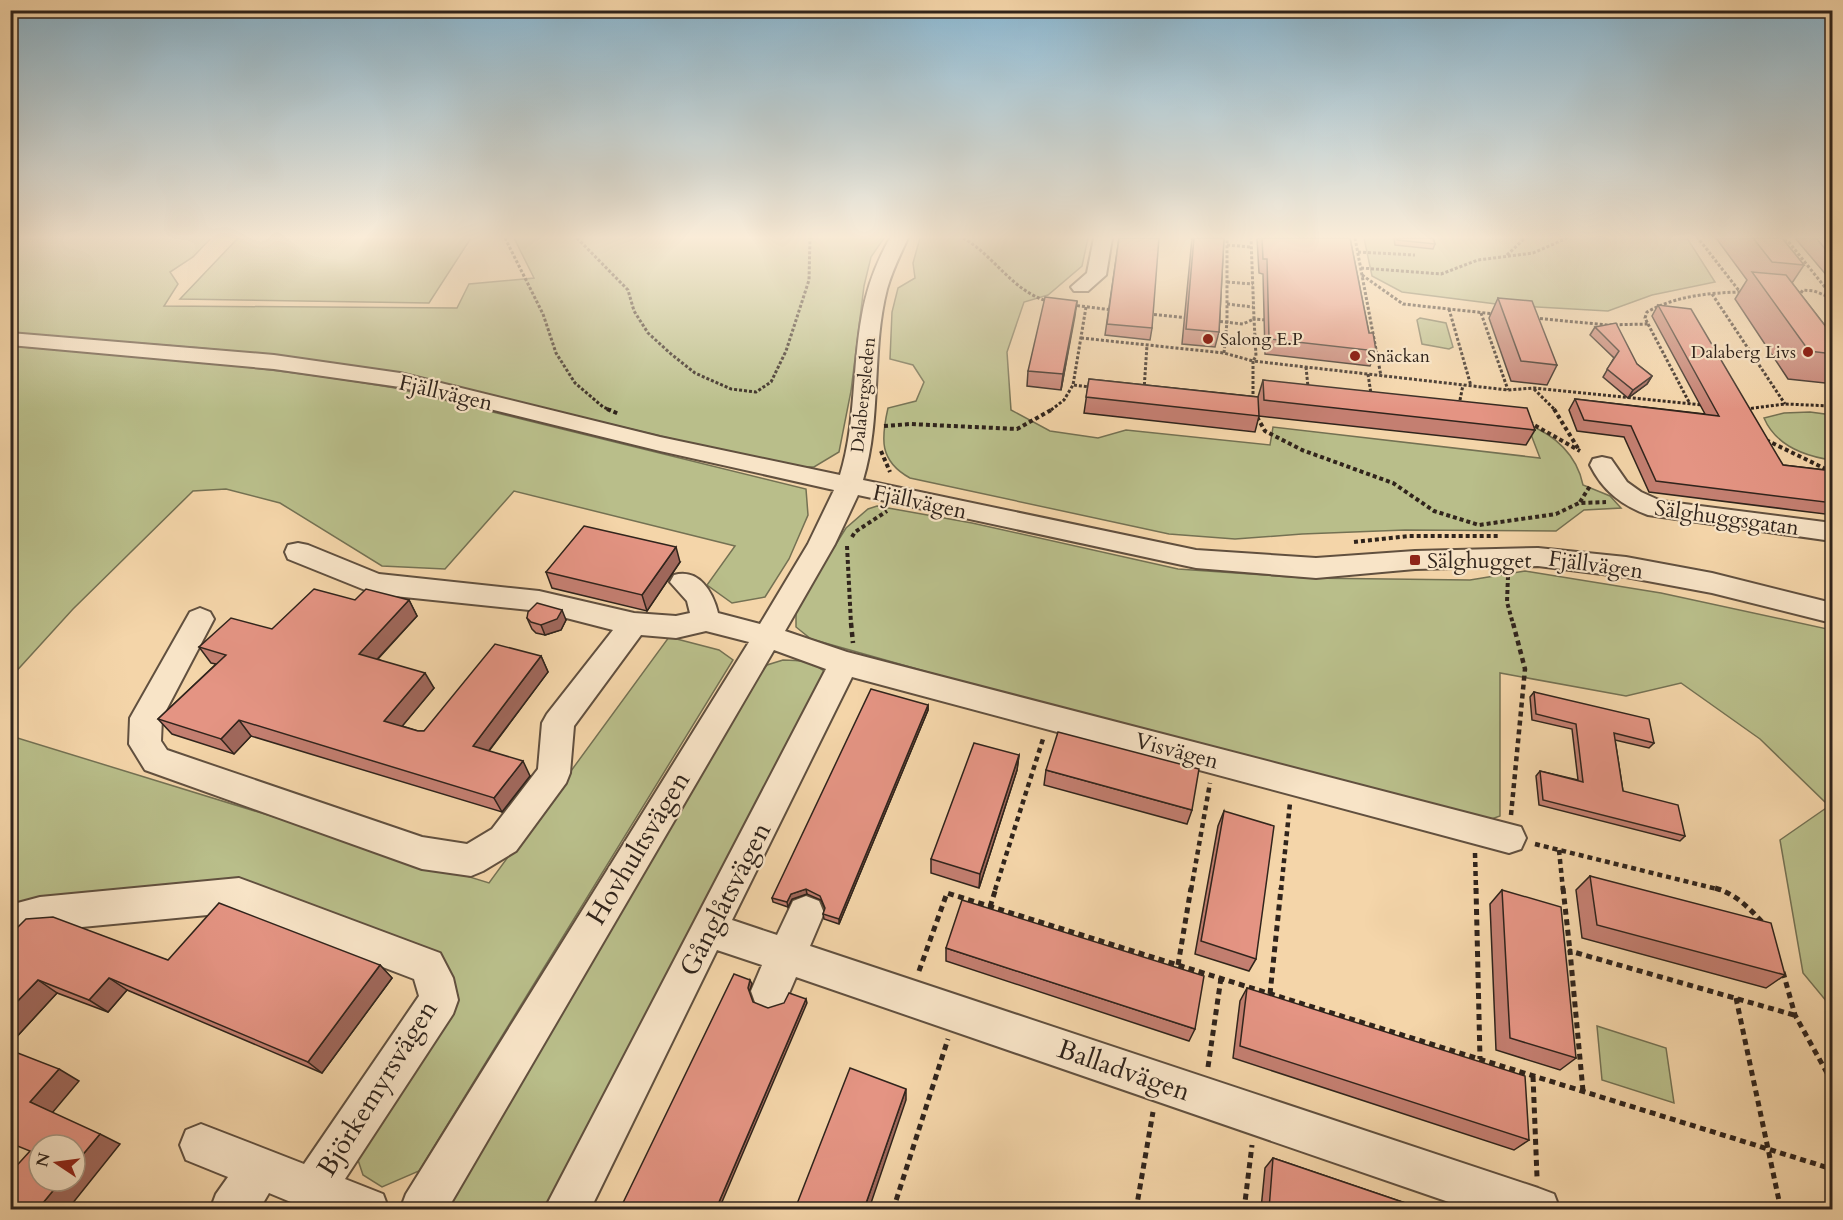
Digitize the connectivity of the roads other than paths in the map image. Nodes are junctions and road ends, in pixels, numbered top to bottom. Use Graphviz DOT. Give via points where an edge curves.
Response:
graph roads {
  1 [pos="876,295"];
  2 [pos="10,339"];
  3 [pos="1593,467"];
  4 [pos="852,475"];
  5 [pos="1833,532"];
  6 [pos="298,552"];
  7 [pos="684,582"];
  8 [pos="1833,613"];
  9 [pos="200,619"];
  10 [pos="706,620"];
  11 [pos="634,624"];
  12 [pos="766,636"];
  13 [pos="844,663"];
  14 [pos="1509,837"];
  15 [pos="806,913"];
  16 [pos="10,923"];
  17 [pos="710,930"];
  18 [pos="778,973"];
  19 [pos="201,1145"];
  20 [pos="261,1168"];
  21 [pos="313,1189"];
  22 [pos="1537,1198"];
  23 [pos="232,1209"];
  24 [pos="366,1209"];
  25 [pos="422,1209"];
  26 [pos="566,1209"];
  1 -- 4 [label="street, Dalabergsleden"];
  2 -- 4 [label="street, Fjällvägen" via="252,360 400,380 660,444"];
  3 -- 5 [label="street, Sälghuggsgatan" via="1619,491 1657,509 1743,512"];
  4 -- 8 [label="street, Fjällvägen" via="896,495 1148,550 1227,563 1316,568 1497,543 1712,583"];
  4 -- 12 [label="street, Hovhultsvägen" via="842,505"];
  6 -- 11 [label="street" via="375,584 539,601"];
  7 -- 10 [label="street" via="700,597"];
  9 -- 11 [label="street" via="146,718 145,744 156,760 422,853 471,860 504,840 554,773 558,723"];
  10 -- 11 [label="street" via="676,627"];
  10 -- 12 [label="street"];
  12 -- 13 [label="street"];
  12 -- 25 [label="street, Hovhultsvägen"];
  13 -- 14 [label="street, Visvägen" via="905,691 1050,717"];
  13 -- 17 [label="street, Gånglåtsvägen"];
  15 -- 18 [label="street"];
  16 -- 21 [label="street, Björkemyrsvägen" via="40,914 239,894 427,966 439,1000"];
  17 -- 18 [label="street, Balladvägen"];
  17 -- 26 [label="street, Gånglåtsvägen"];
  18 -- 22 [label="street, Balladvägen" via="910,998 1255,1114"];
  19 -- 20 [label="street"];
  20 -- 21 [label="street"];
  20 -- 23 [label="street"];
  21 -- 24 [label="street, Björkemyrsvägen"];
}
